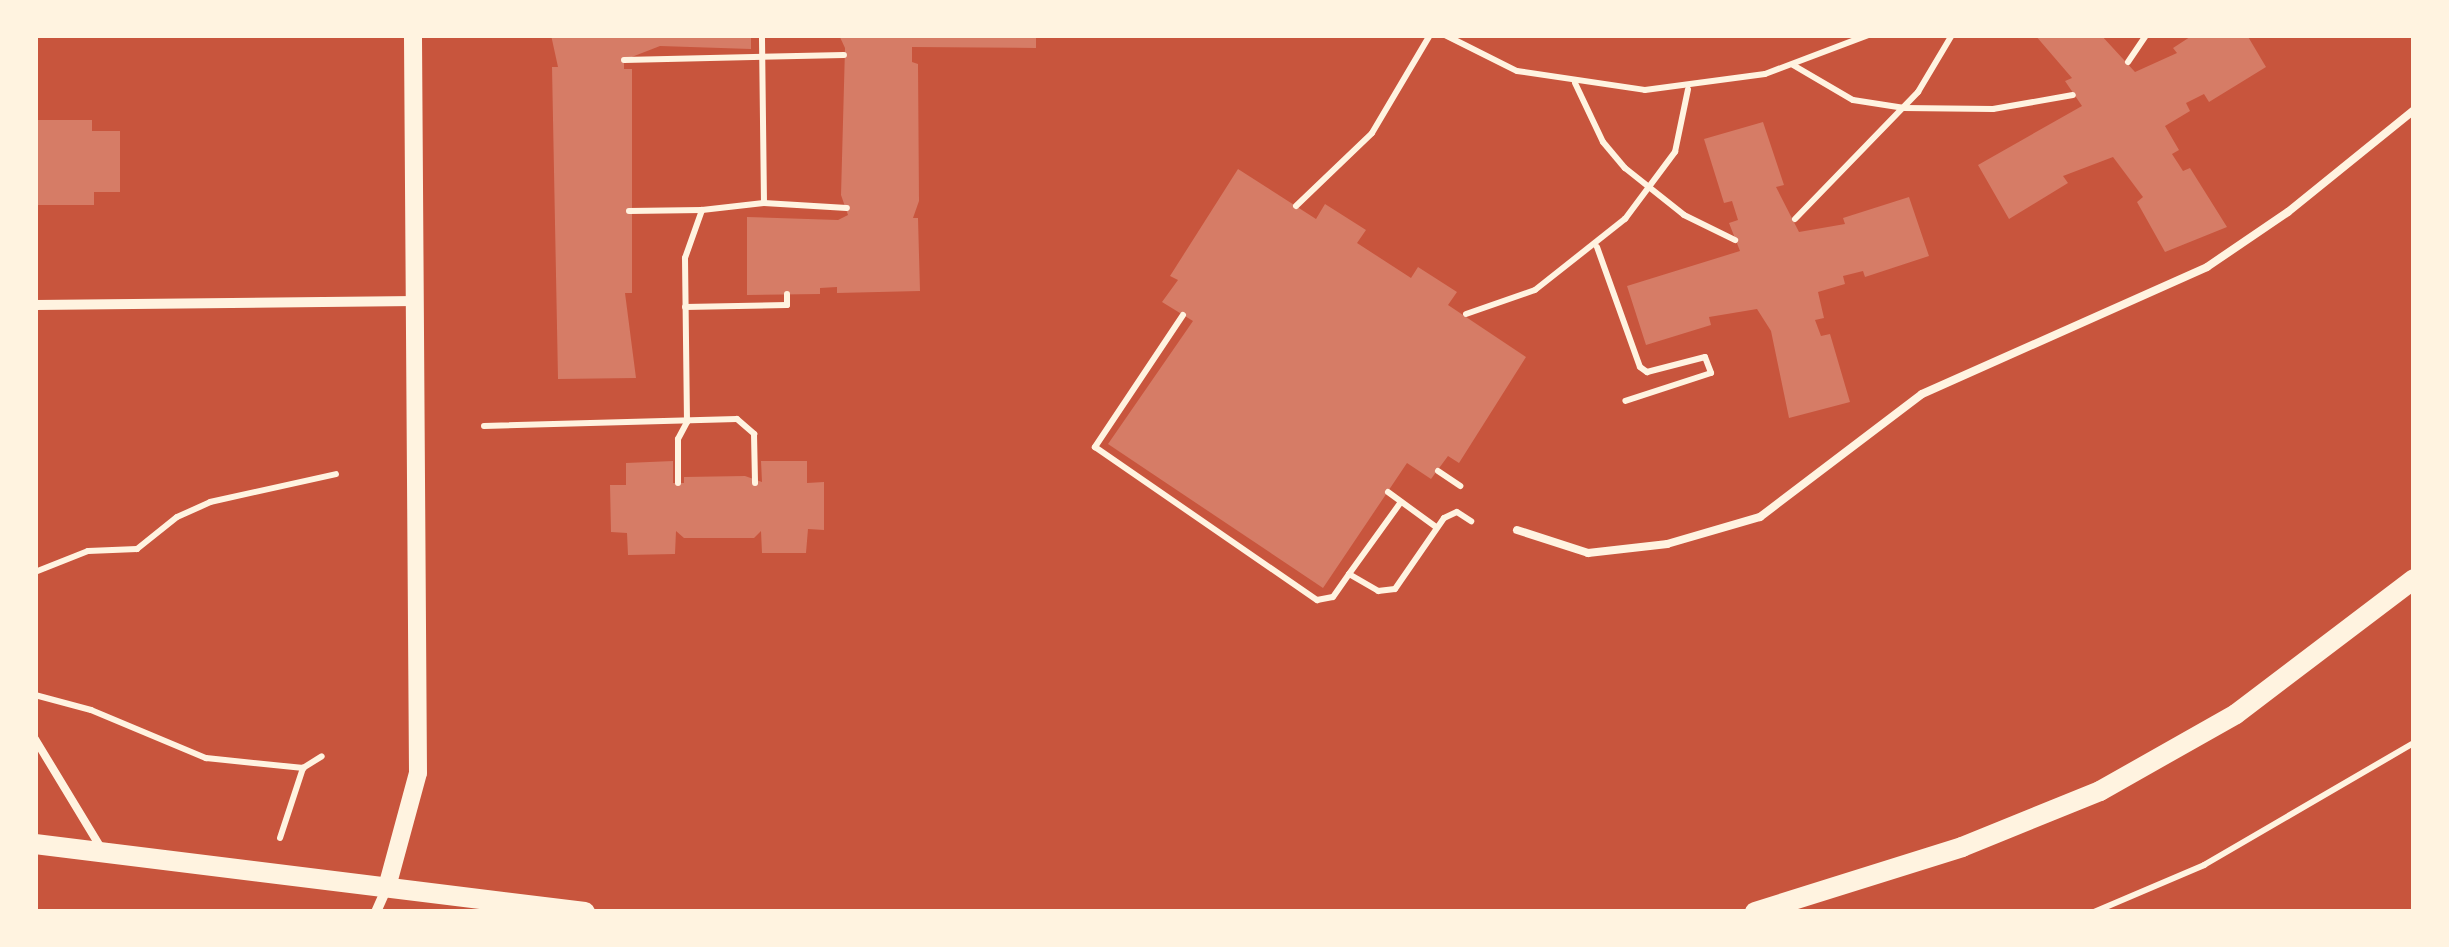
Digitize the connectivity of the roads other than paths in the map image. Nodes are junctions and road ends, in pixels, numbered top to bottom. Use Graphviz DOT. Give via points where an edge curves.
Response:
graph roads {
  1 [pos="413,35"];
  2 [pos="2414,110"];
  3 [pos="416,301"];
  4 [pos="35,305"];
  5 [pos="1517,530"];
  6 [pos="2414,579"];
  7 [pos="35,739"];
  8 [pos="35,844"];
  9 [pos="103,852"];
  10 [pos="387,886"];
  11 [pos="376,912"];
  12 [pos="585,912"];
  13 [pos="1755,912"];
  1 -- 3 [label="street"];
  2 -- 5 [label="lane" via="2208,267 1922,394 1760,516 1667,544 1588,552"];
  3 -- 4 [label="street"];
  3 -- 10 [label="street" via="418,773"];
  6 -- 13 [label="main road" via="2236,714 2100,791 1944,853"];
  7 -- 9 [label="lane"];
  8 -- 9 [label="main road"];
  9 -- 10 [label="main road"];
  10 -- 11 [label="street"];
  10 -- 12 [label="main road"];
}
